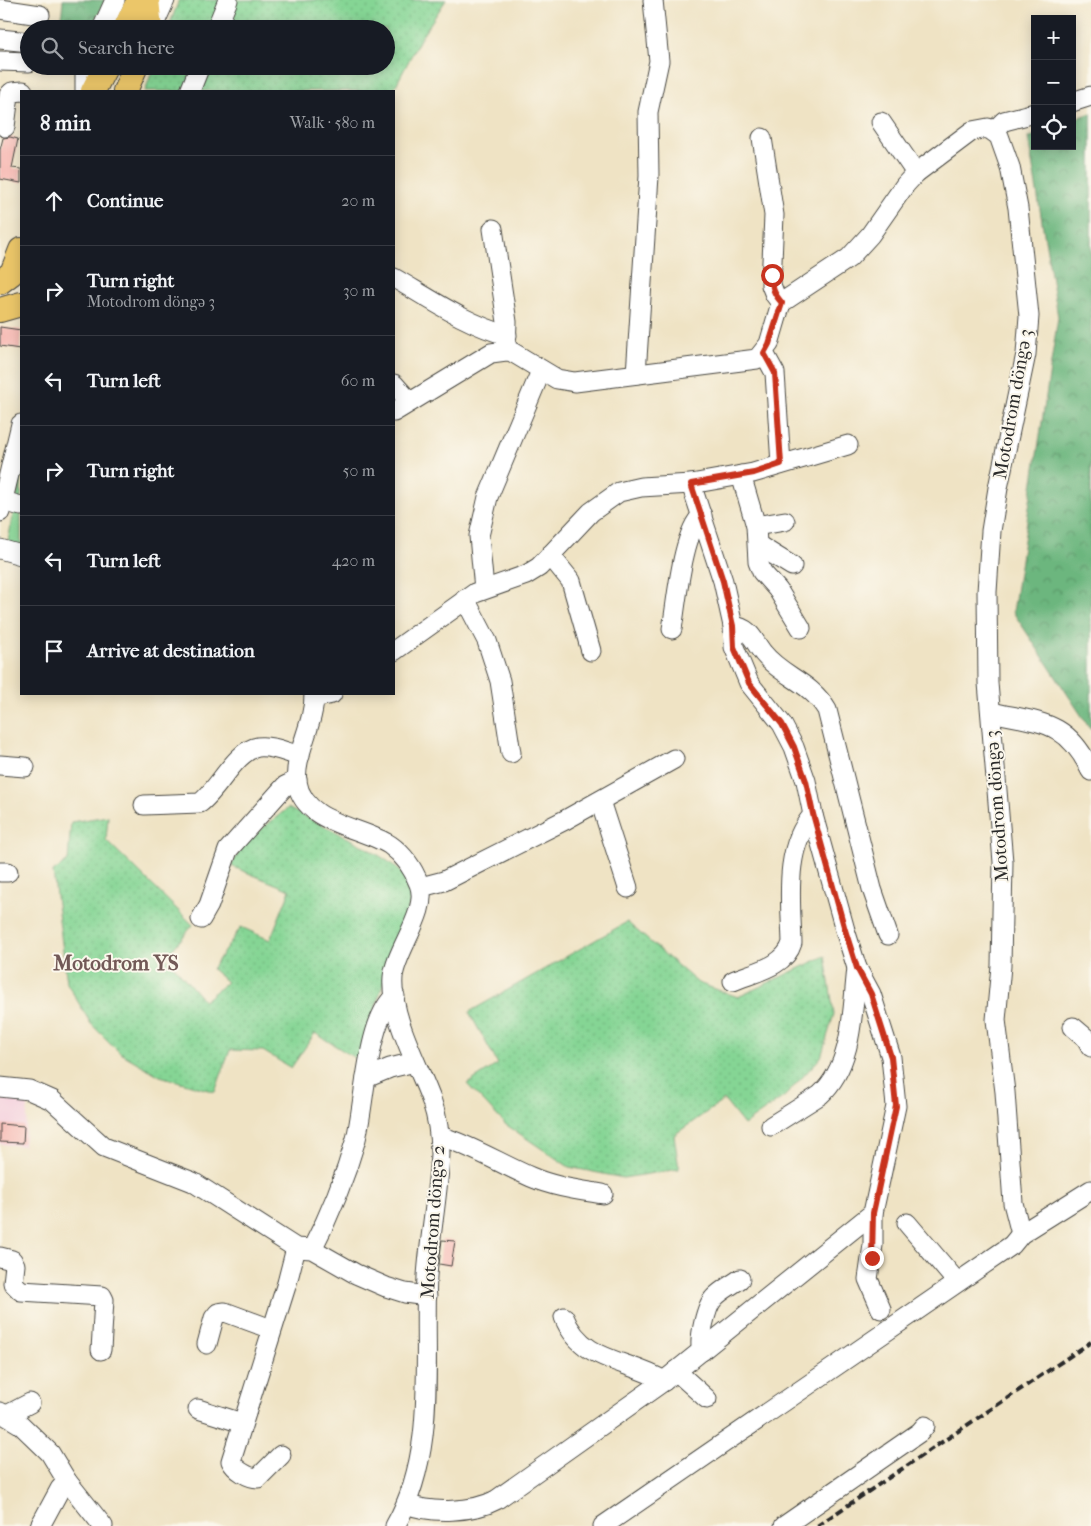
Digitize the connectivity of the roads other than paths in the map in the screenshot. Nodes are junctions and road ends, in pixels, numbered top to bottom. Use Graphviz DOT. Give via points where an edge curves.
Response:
graph roads {
  1 [pos="116,0"];
  2 [pos="139,0"];
  3 [pos="147,0"];
  4 [pos="164,0"];
  5 [pos="228,0"];
  6 [pos="653,0"];
  7 [pos="0,9"];
  8 [pos="43,15"];
  9 [pos="106,20"];
  10 [pos="129,20"];
  11 [pos="150,20"];
  12 [pos="155,20"];
  13 [pos="220,20"];
  14 [pos="0,39"];
  15 [pos="20,41"];
  16 [pos="0,61"];
  17 [pos="20,62"];
  18 [pos="85,75"];
  19 [pos="101,75"];
  20 [pos="132,75"];
  21 [pos="196,75"];
  22 [pos="85,90"];
  23 [pos="94,90"];
  24 [pos="125,90"];
  25 [pos="190,90"];
  26 [pos="20,91"];
  27 [pos="1091,96"];
  28 [pos="1076,101"];
  29 [pos="1031,114"];
  30 [pos="881,122"];
  31 [pos="5,127"];
  32 [pos="994,131"];
  33 [pos="762,138"];
  34 [pos="916,173"];
  35 [pos="493,229"];
  36 [pos="20,253"];
  37 [pos="395,279"];
  38 [pos="0,282"];
  39 [pos="782,303"];
  40 [pos="20,304"];
  41 [pos="0,310"];
  42 [pos="506,343"];
  43 [pos="764,353"];
  44 [pos="541,371"];
  45 [pos="636,374"];
  46 [pos="395,385"];
  47 [pos="410,402"];
  48 [pos="395,411"];
  49 [pos="20,428"];
  50 [pos="848,445"];
  51 [pos="781,464"];
  52 [pos="741,475"];
  53 [pos="691,484"];
  54 [pos="20,506"];
  55 [pos="2,507"];
  56 [pos="702,515"];
  57 [pos="785,521"];
  58 [pos="756,526"];
  59 [pos="758,545"];
  60 [pos="0,549"];
  61 [pos="20,555"];
  62 [pos="550,555"];
  63 [pos="792,566"];
  64 [pos="484,588"];
  65 [pos="465,599"];
  66 [pos="733,626"];
  67 [pos="672,628"];
  68 [pos="801,628"];
  69 [pos="395,650"];
  70 [pos="591,651"];
  71 [pos="320,695"];
  72 [pos="991,712"];
  73 [pos="511,753"];
  74 [pos="300,756"];
  75 [pos="674,759"];
  76 [pos="0,765"];
  77 [pos="25,767"];
  78 [pos="1091,771"];
  79 [pos="297,780"];
  80 [pos="600,801"];
  81 [pos="144,805"];
  82 [pos="813,814"];
  83 [pos="421,887"];
  84 [pos="628,888"];
  85 [pos="201,920"];
  86 [pos="888,934"];
  87 [pos="857,968"];
  88 [pos="733,981"];
  89 [pos="395,996"];
  90 [pos="415,1062"];
  91 [pos="366,1078"];
  92 [pos="0,1087"];
  93 [pos="772,1126"];
  94 [pos="440,1136"];
  95 [pos="1091,1190"];
  96 [pos="603,1194"];
  97 [pos="873,1213"];
  98 [pos="907,1223"];
  99 [pos="1021,1234"];
  100 [pos="304,1249"];
  101 [pos="0,1257"];
  102 [pos="740,1279"];
  103 [pos="957,1282"];
  104 [pos="427,1296"];
  105 [pos="881,1309"];
  106 [pos="564,1317"];
  107 [pos="271,1329"];
  108 [pos="207,1344"];
  109 [pos="101,1350"];
  110 [pos="702,1351"];
  111 [pos="670,1376"];
  112 [pos="707,1400"];
  113 [pos="30,1403"];
  114 [pos="198,1409"];
  115 [pos="3,1414"];
  116 [pos="242,1423"];
  117 [pos="924,1426"];
  118 [pos="280,1455"];
  119 [pos="67,1481"];
  120 [pos="407,1504"];
  121 [pos="40,1526"];
  122 [pos="103,1526"];
  123 [pos="395,1526"];
  124 [pos="603,1526"];
  125 [pos="784,1526"];
  1 -- 9 [label="street"];
  2 -- 10 [label="main road"];
  3 -- 11 [label="main road"];
  4 -- 12 [label="street"];
  5 -- 13 [label="street"];
  6 -- 45 [label="street" via="659,62 648,112 648,176"];
  7 -- 8 [label="street"];
  14 -- 15 [label="street"];
  16 -- 17 [label="street"];
  18 -- 22 [label="street"];
  19 -- 23 [label="main road"];
  20 -- 24 [label="main road"];
  21 -- 25 [label="street"];
  26 -- 31 [label="street" via="9,95"];
  27 -- 28 [label="street"];
  29 -- 32 [label="street" via="1004,122"];
  30 -- 34 [label="street"];
  32 -- 34 [label="street" via="983,128 972,131"];
  32 -- 72 [label="street, Motodrom döngə 3" via="1003,143 1018,208 1029,316 1026,354 991,531 987,601"];
  33 -- 39 [label="street" via="774,215 771,285"];
  34 -- 39 [label="street" via="849,258"];
  35 -- 42 [label="street"];
  36 -- 38 [label="main road" via="12,273"];
  37 -- 42 [label="street" via="493,332"];
  39 -- 43 [label="street"];
  40 -- 41 [label="main road"];
  42 -- 44 [label="street"];
  42 -- 47 [label="street"];
  43 -- 45 [label="street" via="750,362"];
  43 -- 51 [label="street" via="775,373"];
  44 -- 45 [label="street" via="557,379 576,382"];
  44 -- 64 [label="street" via="488,497 479,536"];
  46 -- 47 [label="street"];
  47 -- 48 [label="street"];
  49 -- 55 [label="street"];
  50 -- 51 [label="street"];
  51 -- 52 [label="street"];
  52 -- 53 [label="street"];
  52 -- 58 [label="street"];
  53 -- 56 [label="street"];
  53 -- 62 [label="street" via="641,487 619,492 591,512"];
  54 -- 55 [label="street"];
  56 -- 66 [label="street"];
  56 -- 67 [label="street" via="696,520 688,538"];
  57 -- 58 [label="street"];
  58 -- 59 [label="street"];
  59 -- 63 [label="street"];
  59 -- 68 [label="street" via="762,572 778,590"];
  60 -- 61 [label="street"];
  62 -- 64 [label="street" via="526,575"];
  62 -- 70 [label="street" via="571,581"];
  64 -- 65 [label="street"];
  65 -- 69 [label="street"];
  65 -- 73 [label="street" via="487,641 500,681"];
  66 -- 82 [label="street" via="734,647 749,683 782,724 794,747"];
  66 -- 86 [label="street" via="748,631 771,662 807,686 827,710 872,889"];
  71 -- 74 [label="street"];
  72 -- 78 [label="street" via="1056,728 1071,738"];
  72 -- 99 [label="street, Motodrom döngə 3" via="1003,862 1001,966 996,1020 1006,1092 1013,1203"];
  74 -- 79 [label="street"];
  74 -- 81 [label="street" via="257,747 244,755 200,803"];
  75 -- 80 [label="street"];
  76 -- 77 [label="street"];
  79 -- 83 [label="street" via="303,800 312,810 390,845 409,863"];
  79 -- 85 [label="street" via="285,786 228,850"];
  80 -- 83 [label="street" via="444,881"];
  80 -- 84 [label="street"];
  82 -- 87 [label="street"];
  82 -- 88 [label="street" via="799,835 792,866 792,943 789,952 781,961"];
  83 -- 89 [label="street, Motodrom döngə 2" via="420,908 397,961"];
  87 -- 93 [label="street" via="842,1063 827,1089"];
  87 -- 97 [label="street" via="884,1029 896,1094"];
  89 -- 90 [label="street, Motodrom döngə 2"];
  89 -- 91 [label="street" via="384,1010"];
  90 -- 91 [label="street"];
  90 -- 94 [label="street, Motodrom döngə 2" via="433,1104"];
  91 -- 100 [label="street" via="346,1173 327,1220"];
  92 -- 100 [label="street" via="29,1090 52,1100 104,1147 192,1182"];
  94 -- 96 [label="street" via="460,1142 533,1178"];
  94 -- 104 [label="street, Motodrom döngə 2"];
  95 -- 99 [label="street"];
  97 -- 105 [label="street" via="868,1280"];
  97 -- 110 [label="street"];
  98 -- 103 [label="street"];
  99 -- 103 [label="street" via="1012,1245"];
  100 -- 104 [label="street" via="386,1287"];
  100 -- 107 [label="street" via="287,1283"];
  101 -- 109 [label="street" via="12,1260 15,1265 13,1283 20,1291 102,1296"];
  102 -- 110 [label="street" via="713,1298 700,1338"];
  103 -- 124 [label="street"];
  104 -- 120 [label="street, Motodrom döngə 2" via="428,1376 424,1422"];
  106 -- 111 [label="street" via="570,1332 586,1347 653,1375"];
  107 -- 108 [label="street" via="225,1312 218,1313"];
  107 -- 116 [label="street"];
  110 -- 111 [label="street"];
  111 -- 112 [label="street"];
  111 -- 120 [label="street" via="485,1506 427,1510"];
  113 -- 115 [label="street"];
  114 -- 116 [label="street"];
  115 -- 119 [label="street" via="20,1424 50,1453"];
  116 -- 118 [label="street" via="232,1454 234,1466 252,1478 258,1478"];
  117 -- 125 [label="street" via="920,1432"];
  119 -- 121 [label="street"];
  119 -- 122 [label="street"];
  120 -- 123 [label="street, Motodrom döngə 2"];
}
